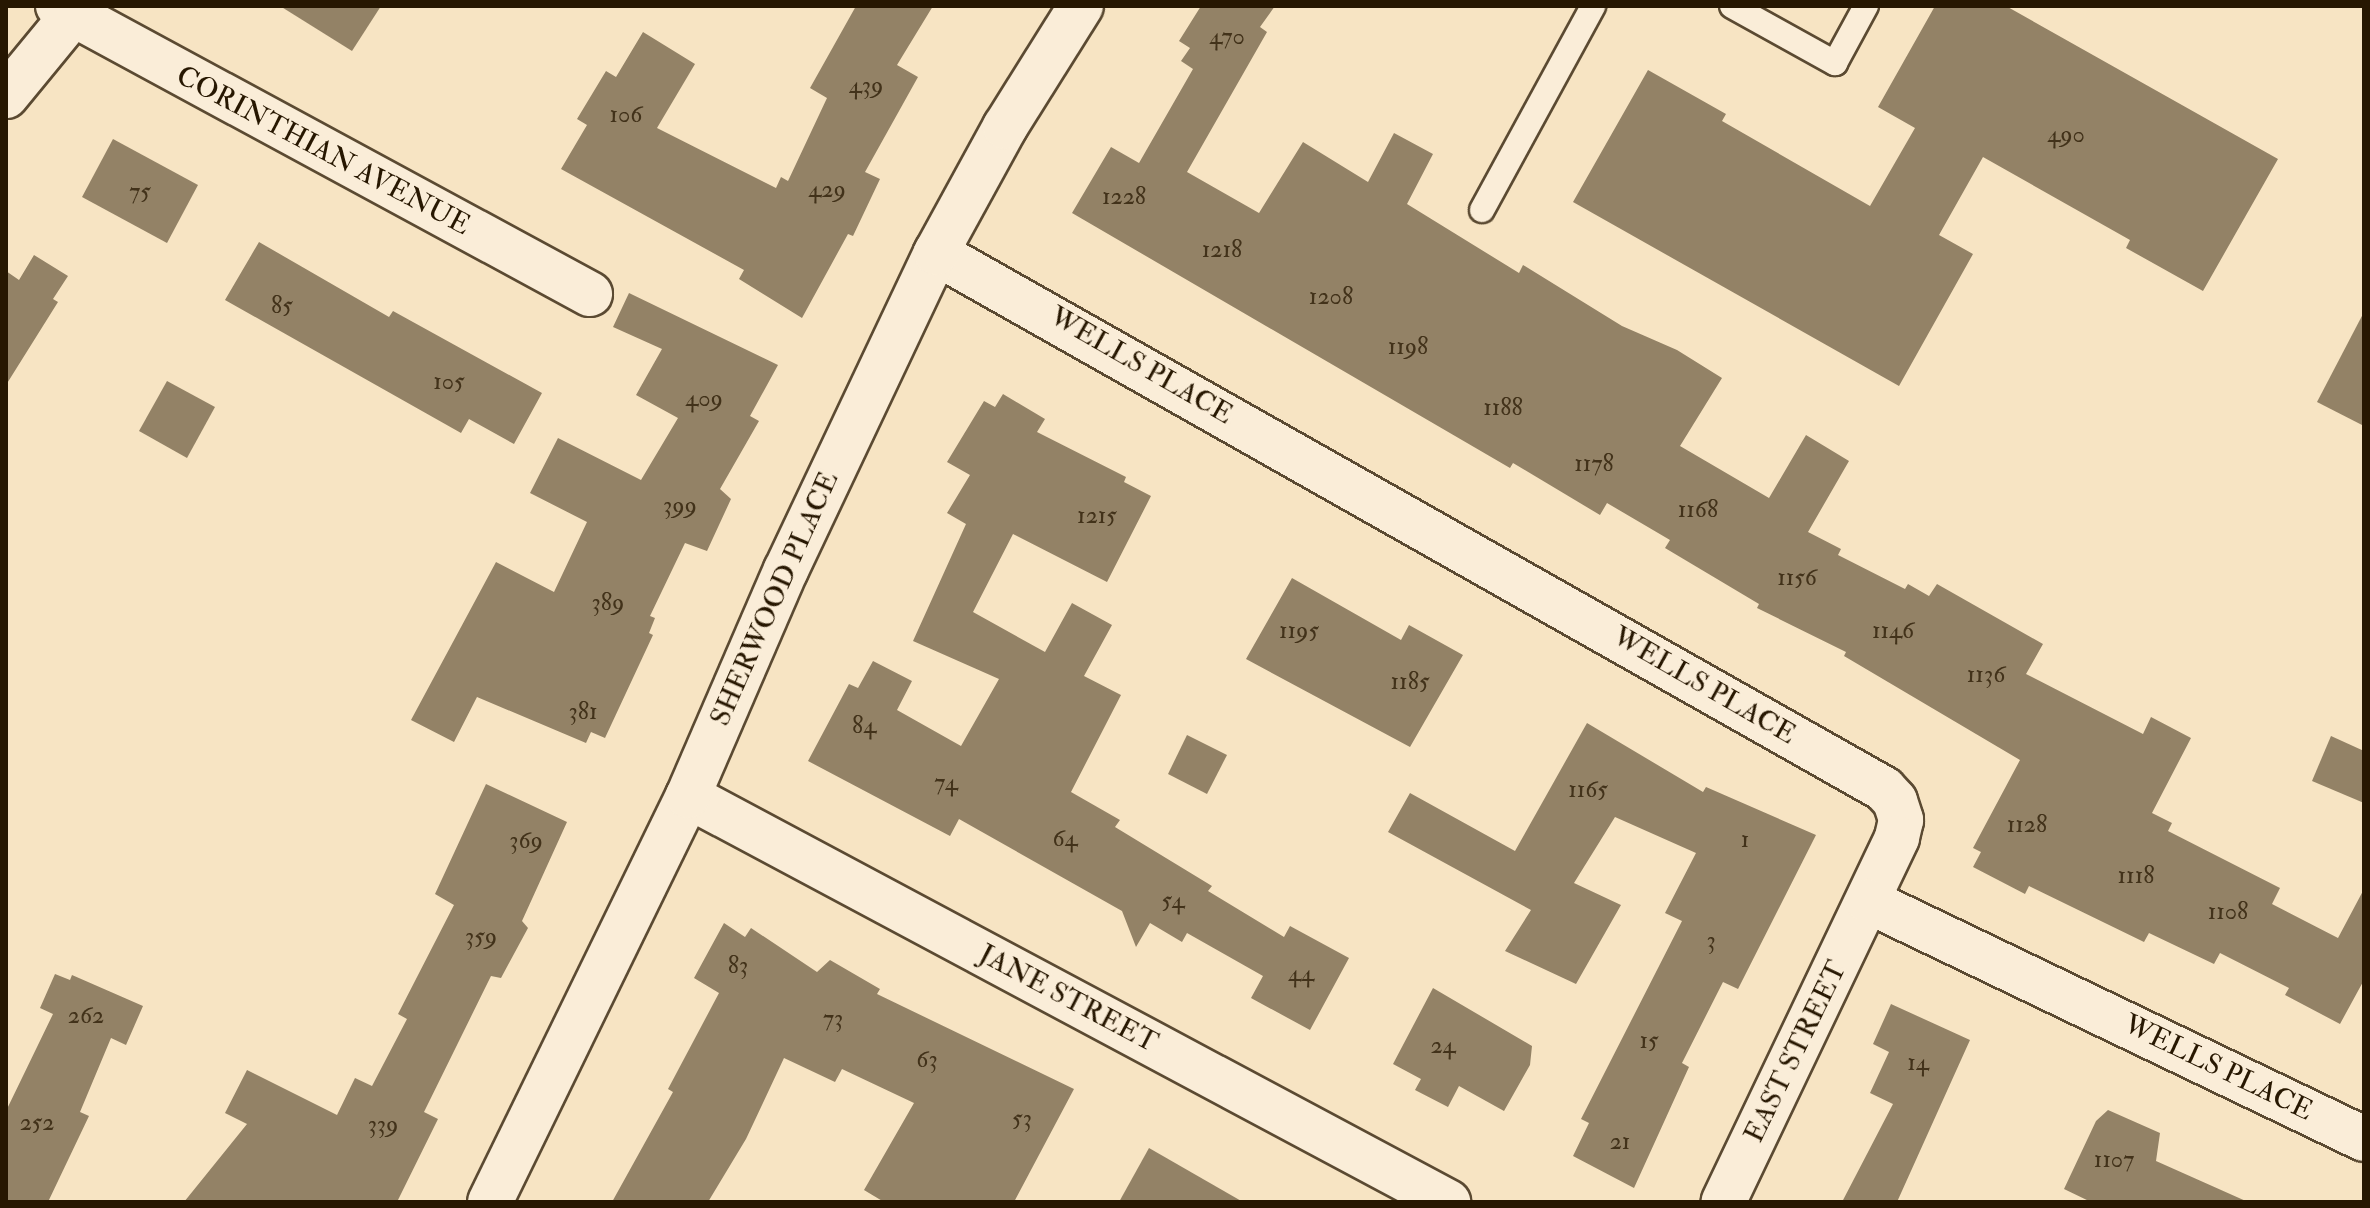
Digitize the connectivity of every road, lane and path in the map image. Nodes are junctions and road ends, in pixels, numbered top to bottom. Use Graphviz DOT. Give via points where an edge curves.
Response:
graph roads {
  1 [pos="1081,6"];
  2 [pos="1593,6"];
  3 [pos="1732,6"];
  4 [pos="1866,6"];
  5 [pos="70,9"];
  6 [pos="6,96"];
  7 [pos="1482,210"];
  8 [pos="936,253"];
  9 [pos="590,294"];
  10 [pos="688,796"];
  11 [pos="1868,901"];
  12 [pos="2364,1139"];
  13 [pos="490,1202"];
  14 [pos="1448,1202"];
  15 [pos="1723,1202"];
  1 -- 8 [label="street, SHERWOOD PLACE" via="1005,127"];
  2 -- 7 [label="lane"];
  3 -- 4 [label="lane" via="1835,63"];
  5 -- 6 [label="street"];
  5 -- 9 [label="street, CORINTHIAN AVENUE"];
  8 -- 10 [label="street, SHERWOOD PLACE" via="786,570"];
  8 -- 11 [label="street, WELLS PLACE" via="1884,789 1901,820"];
  10 -- 13 [label="street, SHERWOOD PLACE"];
  10 -- 14 [label="street, JANE STREET"];
  11 -- 12 [label="street, WELLS PLACE"];
  11 -- 15 [label="street, EAST STREET"];
}
